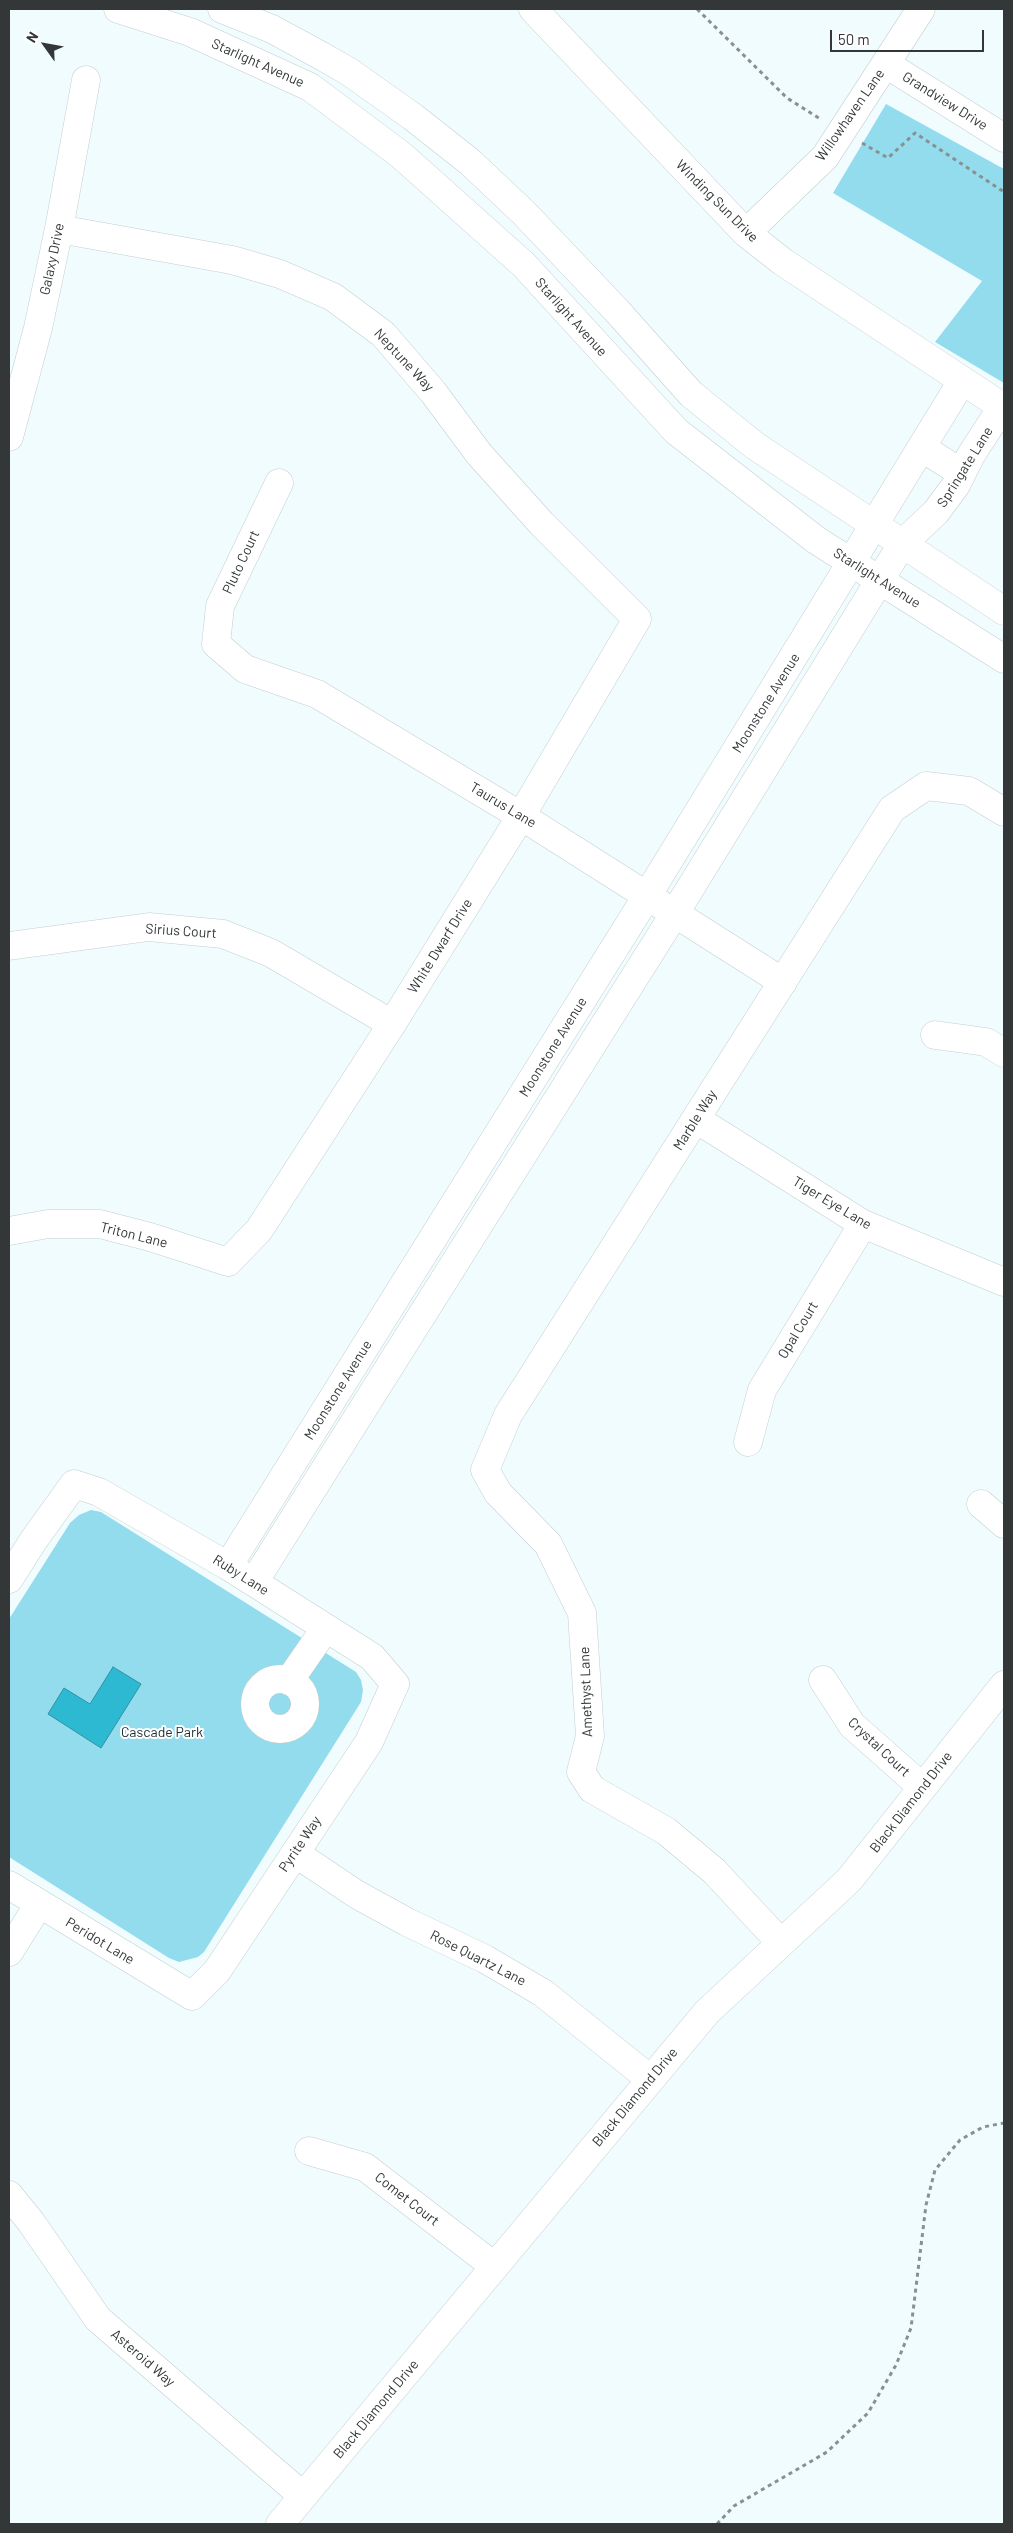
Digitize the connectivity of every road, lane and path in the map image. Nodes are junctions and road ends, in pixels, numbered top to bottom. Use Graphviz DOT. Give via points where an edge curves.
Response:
graph roads {
  1 [pos="118,9"];
  2 [pos="222,9"];
  3 [pos="533,9"];
  4 [pos="921,9"];
  5 [pos="886,64"];
  6 [pos="86,80"];
  7 [pos="1004,138"];
  8 [pos="59,229"];
  9 [pos="746,233"];
  10 [pos="962,380"];
  11 [pos="1003,407"];
  12 [pos="9,437"];
  13 [pos="922,448"];
  14 [pos="962,473"];
  15 [pos="278,484"];
  16 [pos="875,526"];
  17 [pos="902,544"];
  18 [pos="852,563"];
  19 [pos="879,580"];
  20 [pos="1004,611"];
  21 [pos="637,619"];
  22 [pos="216,644"];
  23 [pos="1004,659"];
  24 [pos="1004,812"];
  25 [pos="521,816"];
  26 [pos="647,896"];
  27 [pos="675,914"];
  28 [pos="9,946"];
  29 [pos="783,982"];
  30 [pos="392,1024"];
  31 [pos="935,1035"];
  32 [pos="1004,1053"];
  33 [pos="696,1119"];
  34 [pos="863,1224"];
  35 [pos="9,1231"];
  36 [pos="228,1262"];
  37 [pos="1004,1282"];
  38 [pos="748,1442"];
  39 [pos="485,1470"];
  40 [pos="981,1504"];
  41 [pos="1004,1524"];
  42 [pos="228,1566"];
  43 [pos="9,1579"];
  44 [pos="254,1582"];
  45 [pos="325,1629"];
  46 [pos="824,1680"];
  47 [pos="289,1681"];
  48 [pos="395,1684"];
  49 [pos="1004,1685"];
  50 [pos="922,1787"];
  51 [pos="295,1853"];
  52 [pos="9,1885"];
  53 [pos="39,1904"];
  54 [pos="780,1942"];
  55 [pos="9,1952"];
  56 [pos="192,1996"];
  57 [pos="650,2079"];
  58 [pos="1004,2123"];
  59 [pos="309,2151"];
  60 [pos="9,2195"];
  61 [pos="494,2266"];
  62 [pos="304,2496"];
  63 [pos="280,2524"];
  64 [pos="717,2524"];
  1 -- 18 [label="street, Starlight Avenue" via="190,32 310,87 394,150 524,264 676,431 816,540"];
  2 -- 16 [label="street" via="272,29 348,71 470,162 612,305 691,394 754,444"];
  3 -- 9 [label="street, Winding Sun Drive"];
  4 -- 5 [label="street, Willowhaven Lane"];
  5 -- 7 [label="street, Grandview Drive"];
  5 -- 9 [label="street, Willowhaven Lane" via="824,157"];
  6 -- 8 [label="street, Galaxy Drive"];
  8 -- 12 [label="street, Galaxy Drive" via="38,328"];
  8 -- 21 [label="street, Neptune Way" via="232,260 280,274 333,297 383,334 433,392 479,454 542,524"];
  9 -- 10 [label="street, Winding Sun Drive" via="782,262"];
  10 -- 11 [label="street, Winding Sun Drive"];
  10 -- 13 [label="street"];
  11 -- 14 [label="street, Springate Lane"];
  13 -- 14 [label="street"];
  13 -- 16 [label="street"];
  14 -- 17 [label="street, Springate Lane" via="936,512"];
  15 -- 22 [label="street, Pluto Court" via="220,606"];
  16 -- 17 [label="street"];
  16 -- 18 [label="street, Moonstone Avenue"];
  17 -- 19 [label="street"];
  17 -- 20 [label="street"];
  18 -- 19 [label="street, Starlight Avenue"];
  18 -- 26 [label="street, Moonstone Avenue"];
  19 -- 23 [label="street, Starlight Avenue"];
  19 -- 27 [label="street"];
  21 -- 25 [label="street, White Dwarf Drive"];
  22 -- 25 [label="street, Taurus Lane" via="245,669 317,694"];
  24 -- 29 [label="street, Marble Way" via="969,791 926,786 892,809"];
  25 -- 26 [label="street, Taurus Lane"];
  25 -- 30 [label="street, White Dwarf Drive"];
  26 -- 27 [label="street, Taurus Lane"];
  26 -- 42 [label="street, Moonstone Avenue"];
  27 -- 29 [label="street, Taurus Lane"];
  27 -- 44 [label="street"];
  28 -- 30 [label="street, Sirius Court" via="149,927 222,934 271,953"];
  29 -- 33 [label="street, Marble Way"];
  30 -- 36 [label="street, White Dwarf Drive" via="259,1230"];
  31 -- 32 [label="street" via="986,1042"];
  33 -- 34 [label="street, Tiger Eye Lane"];
  33 -- 39 [label="street, Marble Way" via="508,1415"];
  34 -- 37 [label="street, Tiger Eye Lane"];
  34 -- 38 [label="street, Opal Court" via="762,1390"];
  35 -- 36 [label="street, Triton Lane" via="48,1224 100,1224"];
  39 -- 54 [label="street, Amethyst Lane" via="498,1493 548,1544 582,1613 590,1736 582,1772 592,1789 666,1831 714,1871"];
  40 -- 41 [label="street"];
  42 -- 43 [label="street, Ruby Lane" via="99,1492 74,1484"];
  42 -- 44 [label="street, Ruby Lane"];
  44 -- 45 [label="street, Ruby Lane"];
  45 -- 47 [label="street"];
  45 -- 48 [label="street, Ruby Lane" via="372,1657"];
  46 -- 50 [label="street, Crystal Court" via="852,1725"];
  48 -- 51 [label="street, Pyrite Way" via="368,1742"];
  49 -- 50 [label="street, Black Diamond Drive"];
  50 -- 54 [label="street, Black Diamond Drive" via="849,1880"];
  51 -- 56 [label="street, Pyrite Way" via="217,1971"];
  51 -- 57 [label="street, Rose Quartz Lane" via="356,1894 485,1959 543,1993"];
  52 -- 53 [label="street, Peridot Lane"];
  53 -- 55 [label="street"];
  53 -- 56 [label="street, Peridot Lane"];
  54 -- 57 [label="street, Black Diamond Drive" via="707,2012"];
  57 -- 61 [label="street, Black Diamond Drive"];
  58 -- 64 [label="path" via="984,2127 960,2140 935,2170 926,2205 911,2328 896,2365 868,2412 827,2452 734,2506"];
  59 -- 61 [label="street, Comet Court" via="365,2167"];
  60 -- 62 [label="street, Asteroid Way" via="98,2320"];
  61 -- 62 [label="street, Black Diamond Drive"];
  62 -- 63 [label="street, Black Diamond Drive"];
}
